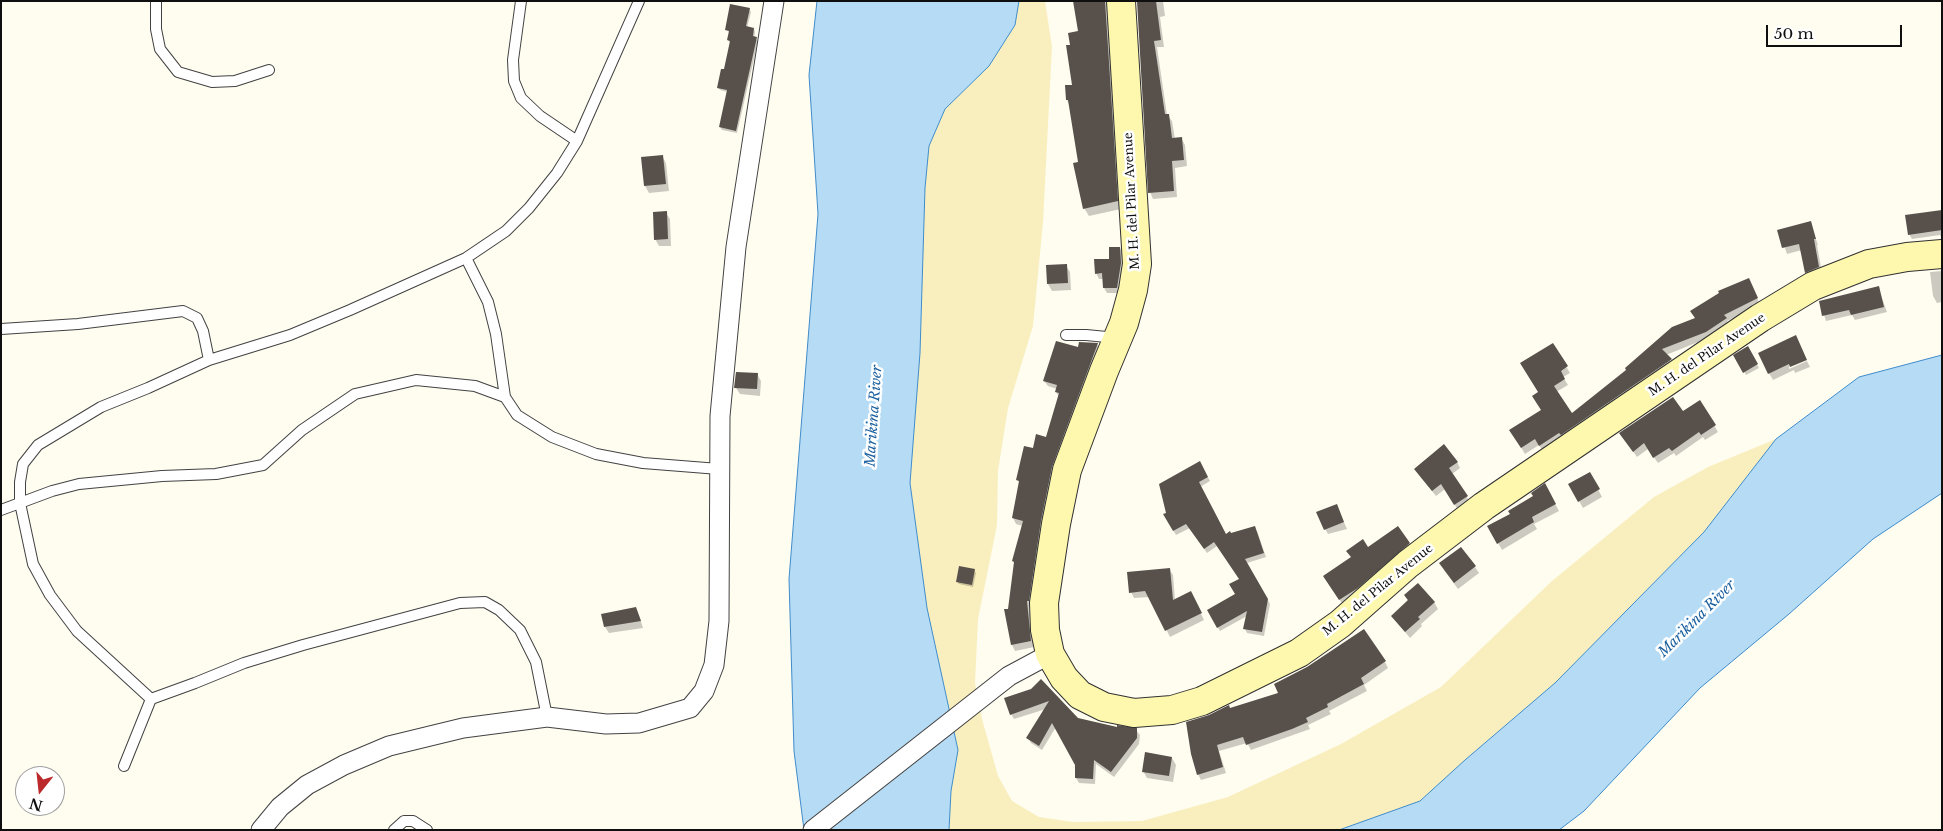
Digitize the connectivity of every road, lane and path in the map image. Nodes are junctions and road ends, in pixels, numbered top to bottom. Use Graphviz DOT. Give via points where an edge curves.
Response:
graph roads {
  1 [pos="156,1"];
  2 [pos="521,1"];
  3 [pos="639,1"];
  4 [pos="774,1"];
  5 [pos="1121,1"];
  6 [pos="269,70"];
  7 [pos="577,141"];
  8 [pos="1942,254"];
  9 [pos="466,258"];
  10 [pos="1,329"];
  11 [pos="1066,335"];
  12 [pos="1118,339"];
  13 [pos="209,360"];
  14 [pos="505,398"];
  15 [pos="719,469"];
  16 [pos="20,503"];
  17 [pos="1,510"];
  18 [pos="1050,654"];
  19 [pos="151,699"];
  20 [pos="547,717"];
  21 [pos="124,766"];
  22 [pos="261,830"];
  23 [pos="394,830"];
  24 [pos="427,830"];
  25 [pos="813,830"];
  1 -- 6 [label="lane" via="160,49 178,72 212,82 235,81"];
  2 -- 7 [label="lane" via="512,60 514,81 521,98 540,116"];
  3 -- 7 [label="lane"];
  4 -- 15 [label="street" via="736,247 723,376"];
  5 -- 12 [label="street, M. H. del Pilar Avenue" via="1137,264 1134,290"];
  7 -- 9 [label="lane" via="529,208 506,231"];
  8 -- 18 [label="street, M. H. del Pilar Avenue" via="1869,264 1813,286 1760,318 1484,506 1408,564 1340,624 1299,653 1202,701 1172,710 1134,713 1104,707 1080,695 1064,678"];
  9 -- 13 [label="lane" via="290,335"];
  9 -- 14 [label="lane" via="488,302"];
  10 -- 13 [label="lane" via="183,312 197,318"];
  11 -- 12 [label="lane" via="1086,334"];
  12 -- 18 [label="street, M. H. del Pilar Avenue" via="1067,470 1044,603"];
  13 -- 16 [label="lane" via="101,407 38,445 23,464"];
  14 -- 15 [label="lane" via="524,420 552,437 596,454 642,463"];
  14 -- 16 [label="lane" via="475,386 416,380 355,394 302,430 263,464 216,474 80,484"];
  15 -- 20 [label="street" via="719,621 714,665 704,691 690,708 639,723 606,724"];
  16 -- 17 [label="lane"];
  16 -- 19 [label="lane" via="34,564 50,595 77,631"];
  18 -- 25 [label="street" via="996,686"];
  19 -- 20 [label="lane" via="303,644 460,602 485,602 520,630 530,648"];
  19 -- 21 [label="lane"];
  20 -- 22 [label="street" via="463,728 389,746 307,785 280,807"];
  23 -- 24 [label="lane" via="404,821 413,821"];
}
